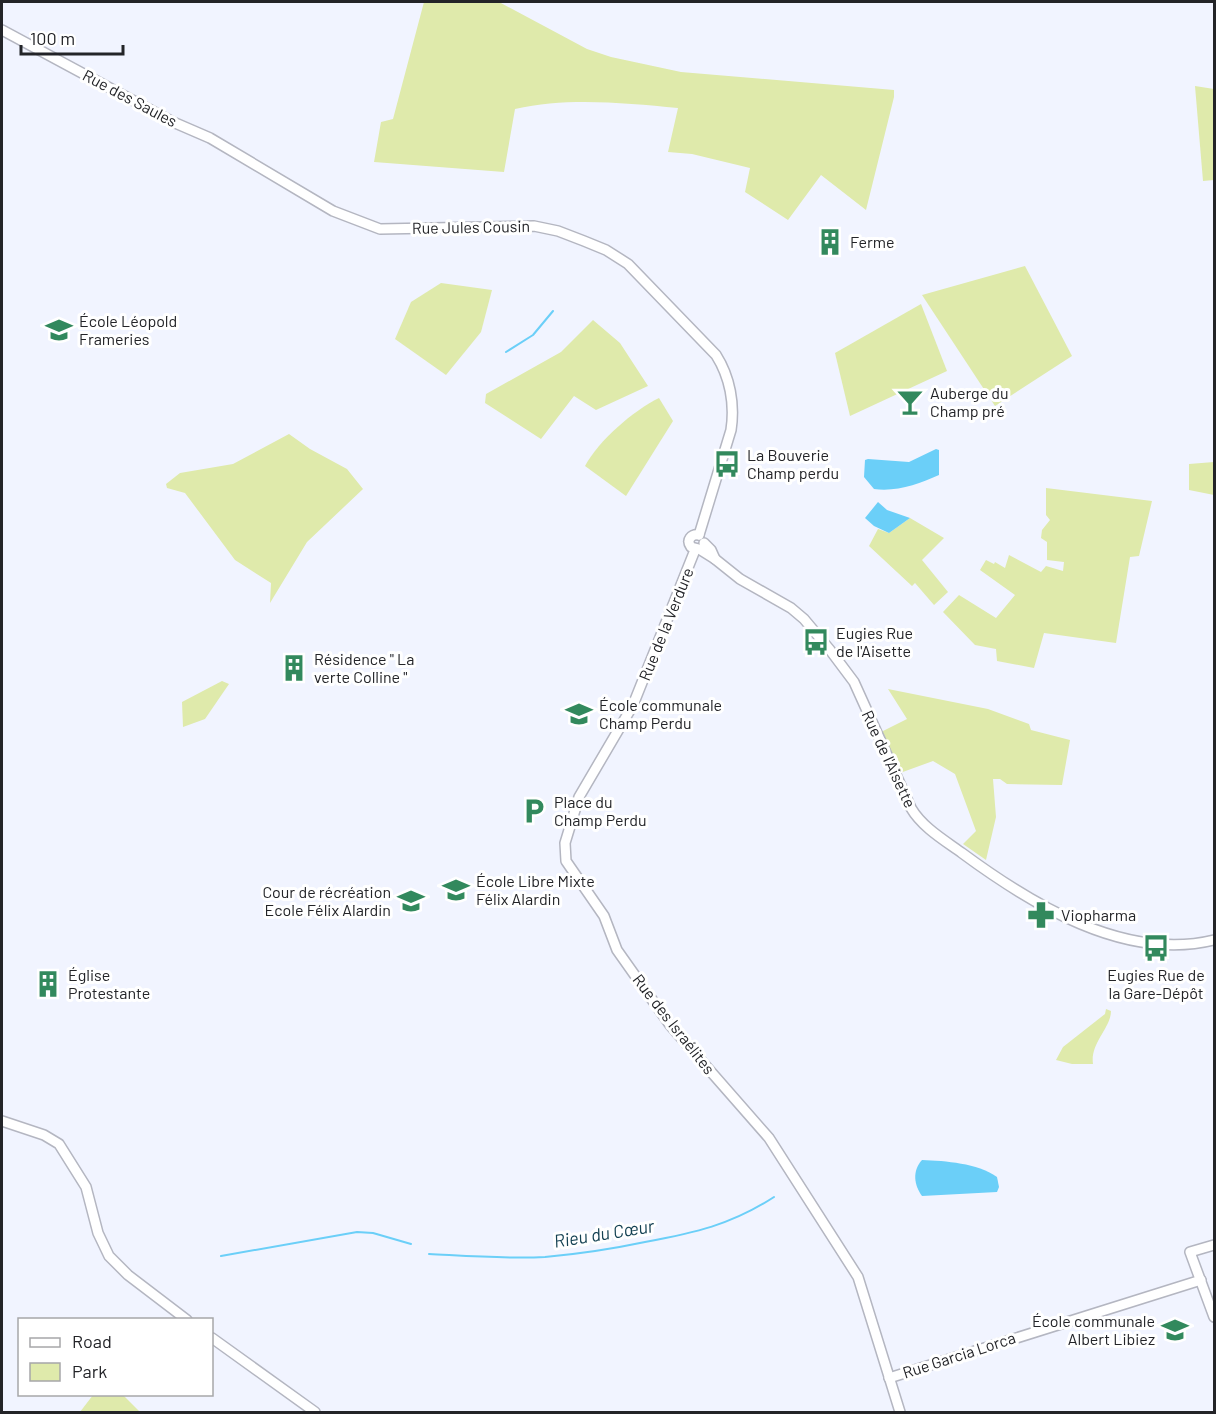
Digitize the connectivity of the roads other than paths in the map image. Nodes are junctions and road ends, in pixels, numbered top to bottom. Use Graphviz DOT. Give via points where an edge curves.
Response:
graph roads {
  1 [pos="2,30"];
  2 [pos="195,132"];
  3 [pos="699,544"];
  4 [pos="566,861"];
  5 [pos="1215,940"];
  6 [pos="2,1121"];
  7 [pos="1215,1245"];
  8 [pos="1201,1280"];
  9 [pos="1215,1317"];
  10 [pos="184,1318"];
  11 [pos="213,1339"];
  12 [pos="889,1378"];
  13 [pos="315,1413"];
  14 [pos="900,1413"];
  1 -- 2 [label="street, Rue des Saules"];
  2 -- 3 [label="street, Rue Jules Cousin" via="333,211 380,229 534,226 584,241 628,264 716,355 727,378 733,412 731,430"];
  3 -- 4 [label="street, Rue de la Verdure" via="633,705 579,797 565,843"];
  3 -- 5 [label="street, Rue de l'Aisette" via="740,579 796,612 844,668 918,819 997,879 1098,931 1161,944"];
  4 -- 12 [label="street, Rue des Israélites" via="603,916 617,950 670,1024 770,1138 858,1277"];
  6 -- 10 [label="street" via="59,1144 86,1187 98,1233 109,1256"];
  7 -- 8 [label="street" via="1190,1252"];
  8 -- 9 [label="street"];
  8 -- 12 [label="street, Rue Garcia Lorca"];
  11 -- 13 [label="street"];
  12 -- 14 [label="street, Rue des Israélites"];
}
